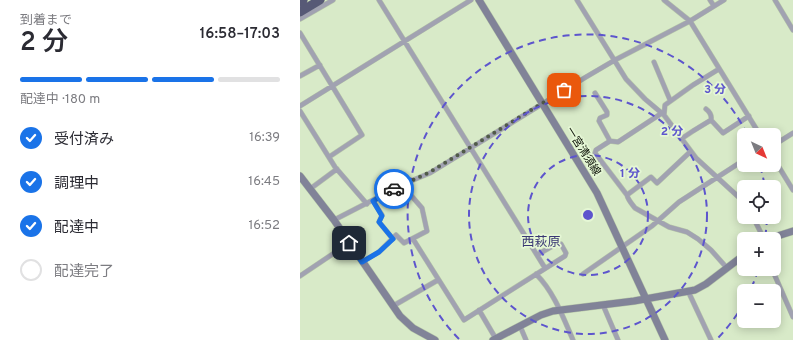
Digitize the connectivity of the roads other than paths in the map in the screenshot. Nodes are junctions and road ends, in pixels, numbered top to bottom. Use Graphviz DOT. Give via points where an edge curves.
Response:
graph roads {
  1 [pos="304,0"];
  2 [pos="320,0"];
  3 [pos="333,0"];
  4 [pos="379,0"];
  5 [pos="471,0"];
  6 [pos="479,0"];
  7 [pos="586,0"];
  8 [pos="664,0"];
  9 [pos="710,0"];
  10 [pos="724,0"];
  11 [pos="775,0"];
  12 [pos="300,2"];
  13 [pos="578,2"];
  14 [pos="714,6"];
  15 [pos="300,12"];
  16 [pos="300,20"];
  17 [pos="690,21"];
  18 [pos="793,30"];
  19 [pos="300,33"];
  20 [pos="405,41"];
  21 [pos="615,60"];
  22 [pos="654,62"];
  23 [pos="320,65"];
  24 [pos="719,69"];
  25 [pos="300,76"];
  26 [pos="333,86"];
  27 [pos="595,93"];
  28 [pos="670,100"];
  29 [pos="543,104"];
  30 [pos="300,106"];
  31 [pos="706,109"];
  32 [pos="300,111"];
  33 [pos="663,114"];
  34 [pos="749,116"];
  35 [pos="712,120"];
  36 [pos="756,128"];
  37 [pos="793,133"];
  38 [pos="681,139"];
  39 [pos="610,141"];
  40 [pos="781,141"];
  41 [pos="471,148"];
  42 [pos="690,152"];
  43 [pos="329,156"];
  44 [pos="737,164"];
  45 [pos="337,169"];
  46 [pos="781,170"];
  47 [pos="300,176"];
  48 [pos="716,178"];
  49 [pos="402,185"];
  50 [pos="310,189"];
  51 [pos="793,190"];
  52 [pos="627,195"];
  53 [pos="737,196"];
  54 [pos="373,201"];
  55 [pos="367,204"];
  56 [pos="334,220"];
  57 [pos="659,221"];
  58 [pos="793,231"];
  59 [pos="781,235"];
  60 [pos="393,239"];
  61 [pos="412,239"];
  62 [pos="349,243"];
  63 [pos="623,247"];
  64 [pos="537,255"];
  65 [pos="737,260"];
  66 [pos="362,262"];
  67 [pos="545,268"];
  68 [pos="727,268"];
  69 [pos="536,274"];
  70 [pos="583,274"];
  71 [pos="300,276"];
  72 [pos="775,276"];
  73 [pos="438,280"];
  74 [pos="688,291"];
  75 [pos="646,299"];
  76 [pos="603,305"];
  77 [pos="393,306"];
  78 [pos="479,310"];
  79 [pos="560,310"];
  80 [pos="793,317"];
  81 [pos="520,326"];
  82 [pos="495,339"];
  83 [pos="433,340"];
  84 [pos="526,340"];
  85 [pos="573,340"];
  86 [pos="618,340"];
  87 [pos="665,340"];
  88 [pos="711,340"];
  1 -- 12 [label="highway"];
  2 -- 15 [label="highway"];
  3 -- 16 [label="street"];
  4 -- 20 [label="street"];
  5 -- 20 [label="street"];
  6 -- 29 [label="main road, 一宮清須線"];
  7 -- 13 [label="street"];
  8 -- 17 [label="street"];
  9 -- 14 [label="street"];
  10 -- 14 [label="street"];
  11 -- 18 [label="street"];
  13 -- 21 [label="street"];
  14 -- 17 [label="street"];
  17 -- 21 [label="street"];
  17 -- 24 [label="street"];
  19 -- 23 [label="street"];
  20 -- 26 [label="street"];
  20 -- 41 [label="street"];
  21 -- 29 [label="street"];
  21 -- 33 [label="street" via="633,88"];
  22 -- 28 [label="street"];
  23 -- 25 [label="street"];
  23 -- 26 [label="street"];
  24 -- 28 [label="street"];
  24 -- 34 [label="street"];
  26 -- 30 [label="street"];
  26 -- 43 [label="street" via="362,135"];
  27 -- 39 [label="street" via="607,112 599,121"];
  28 -- 33 [label="street" via="665,105"];
  29 -- 41 [label="street"];
  29 -- 63 [label="main road, 一宮清須線" via="597,193"];
  31 -- 35 [label="street"];
  32 -- 43 [label="street"];
  33 -- 38 [label="street"];
  33 -- 39 [label="street" via="618,142"];
  34 -- 35 [label="street" via="723,133"];
  34 -- 36 [label="street"];
  35 -- 38 [label="street"];
  37 -- 40 [label="street"];
  38 -- 42 [label="street"];
  39 -- 52 [label="street" via="595,153"];
  41 -- 49 [label="street"];
  41 -- 64 [label="street"];
  42 -- 48 [label="street"];
  42 -- 52 [label="street" via="656,183 650,177"];
  43 -- 45 [label="street"];
  44 -- 48 [label="street"];
  45 -- 50 [label="street"];
  45 -- 55 [label="street"];
  46 -- 51 [label="street"];
  47 -- 50 [label="main road"];
  48 -- 53 [label="street"];
  48 -- 57 [label="street" via="679,202"];
  49 -- 54 [label="street"];
  49 -- 61 [label="street" via="422,208 428,231"];
  50 -- 56 [label="main road"];
  52 -- 57 [label="street" via="635,208"];
  54 -- 55 [label="street"];
  54 -- 60 [label="street" via="382,216 379,222"];
  55 -- 56 [label="street"];
  56 -- 62 [label="main road"];
  57 -- 63 [label="street"];
  57 -- 68 [label="street" via="698,239 719,257"];
  58 -- 59 [label="main road"];
  60 -- 61 [label="street" via="396,236 404,242"];
  60 -- 66 [label="street" via="379,252"];
  61 -- 73 [label="street"];
  62 -- 66 [label="main road"];
  62 -- 71 [label="street"];
  63 -- 70 [label="street"];
  63 -- 75 [label="main road, 一宮清須線"];
  64 -- 67 [label="street"];
  64 -- 67 [label="street" via="556,244 561,244 566,252 565,256"];
  65 -- 68 [label="main road"];
  66 -- 77 [label="main road"];
  67 -- 69 [label="street"];
  68 -- 74 [label="main road" via="706,284"];
  69 -- 78 [label="street"];
  69 -- 79 [label="street"];
  72 -- 80 [label="street"];
  73 -- 77 [label="street"];
  73 -- 78 [label="street" via="464,320"];
  74 -- 75 [label="main road"];
  74 -- 88 [label="street"];
  75 -- 76 [label="main road"];
  75 -- 87 [label="main road, 一宮清須線"];
  76 -- 79 [label="main road"];
  76 -- 86 [label="street"];
  77 -- 83 [label="main road" via="413,328"];
  78 -- 82 [label="street"];
  79 -- 81 [label="main road" via="541,315"];
  79 -- 85 [label="street"];
  81 -- 82 [label="main road"];
  81 -- 84 [label="street"];
}
